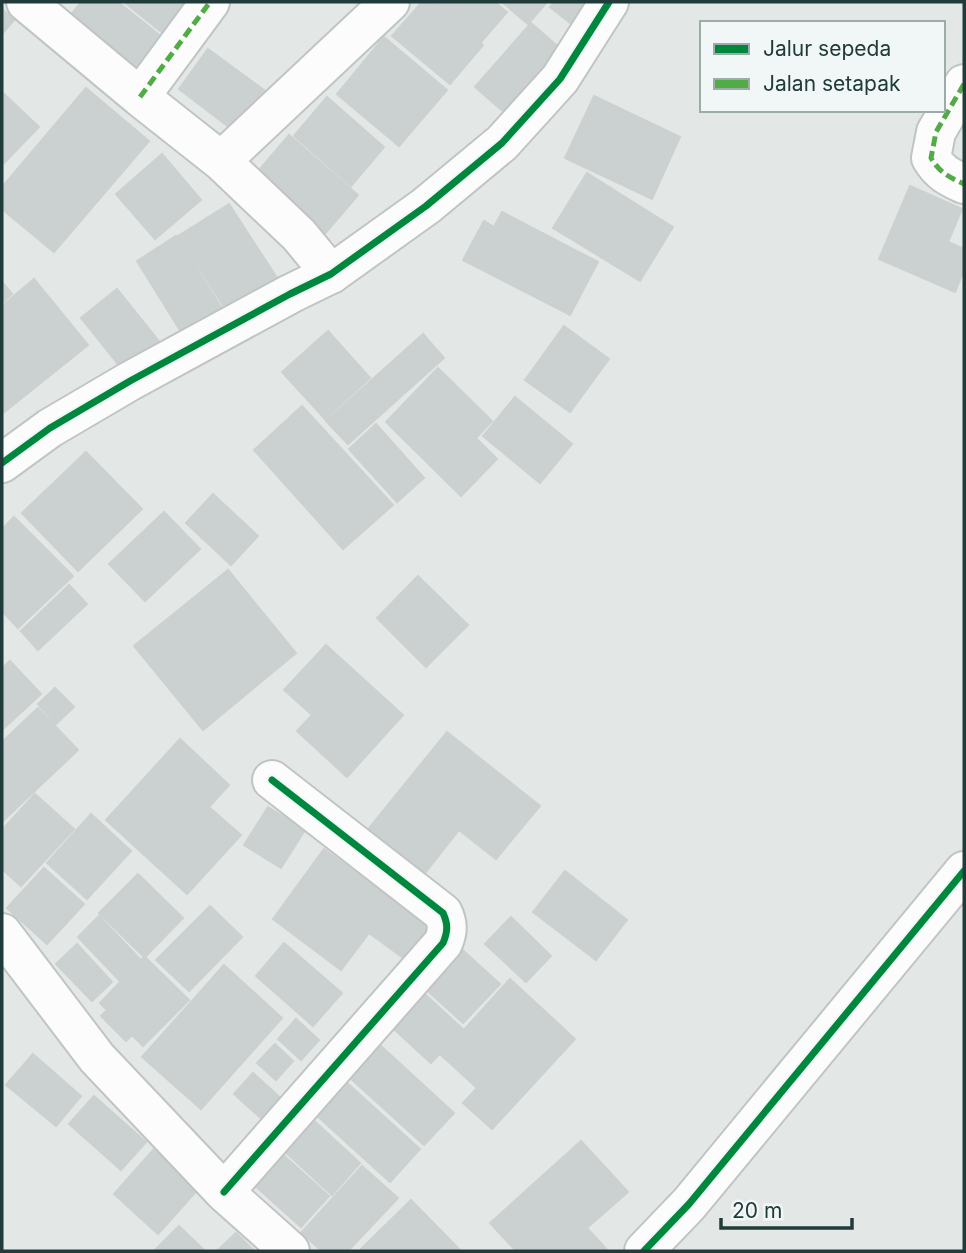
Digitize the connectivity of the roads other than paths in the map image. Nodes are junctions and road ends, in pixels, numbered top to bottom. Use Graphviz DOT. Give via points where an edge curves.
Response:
graph roads {
  1 [pos="26,2"];
  2 [pos="210,2"];
  3 [pos="390,2"];
  4 [pos="609,2"];
  5 [pos="964,84"];
  6 [pos="140,97"];
  7 [pos="221,161"];
  8 [pos="964,184"];
  9 [pos="331,274"];
  10 [pos="2,463"];
  11 [pos="272,780"];
  12 [pos="964,871"];
  13 [pos="2,933"];
  14 [pos="224,1192"];
  15 [pos="290,1251"];
  16 [pos="644,1251"];
  1 -- 6 [label="street"];
  2 -- 6 [label="street"];
  3 -- 7 [label="street"];
  4 -- 9 [label="street" via="560,79 502,143 426,206"];
  5 -- 8 [label="street" via="936,132 931,158 938,168"];
  6 -- 7 [label="street"];
  7 -- 9 [label="street" via="299,235"];
  9 -- 10 [label="street" via="130,381 50,428"];
  11 -- 14 [label="street" via="443,913 447,932 443,943"];
  12 -- 16 [label="street" via="689,1204"];
  13 -- 14 [label="street" via="97,1058"];
  14 -- 15 [label="street"];
}
